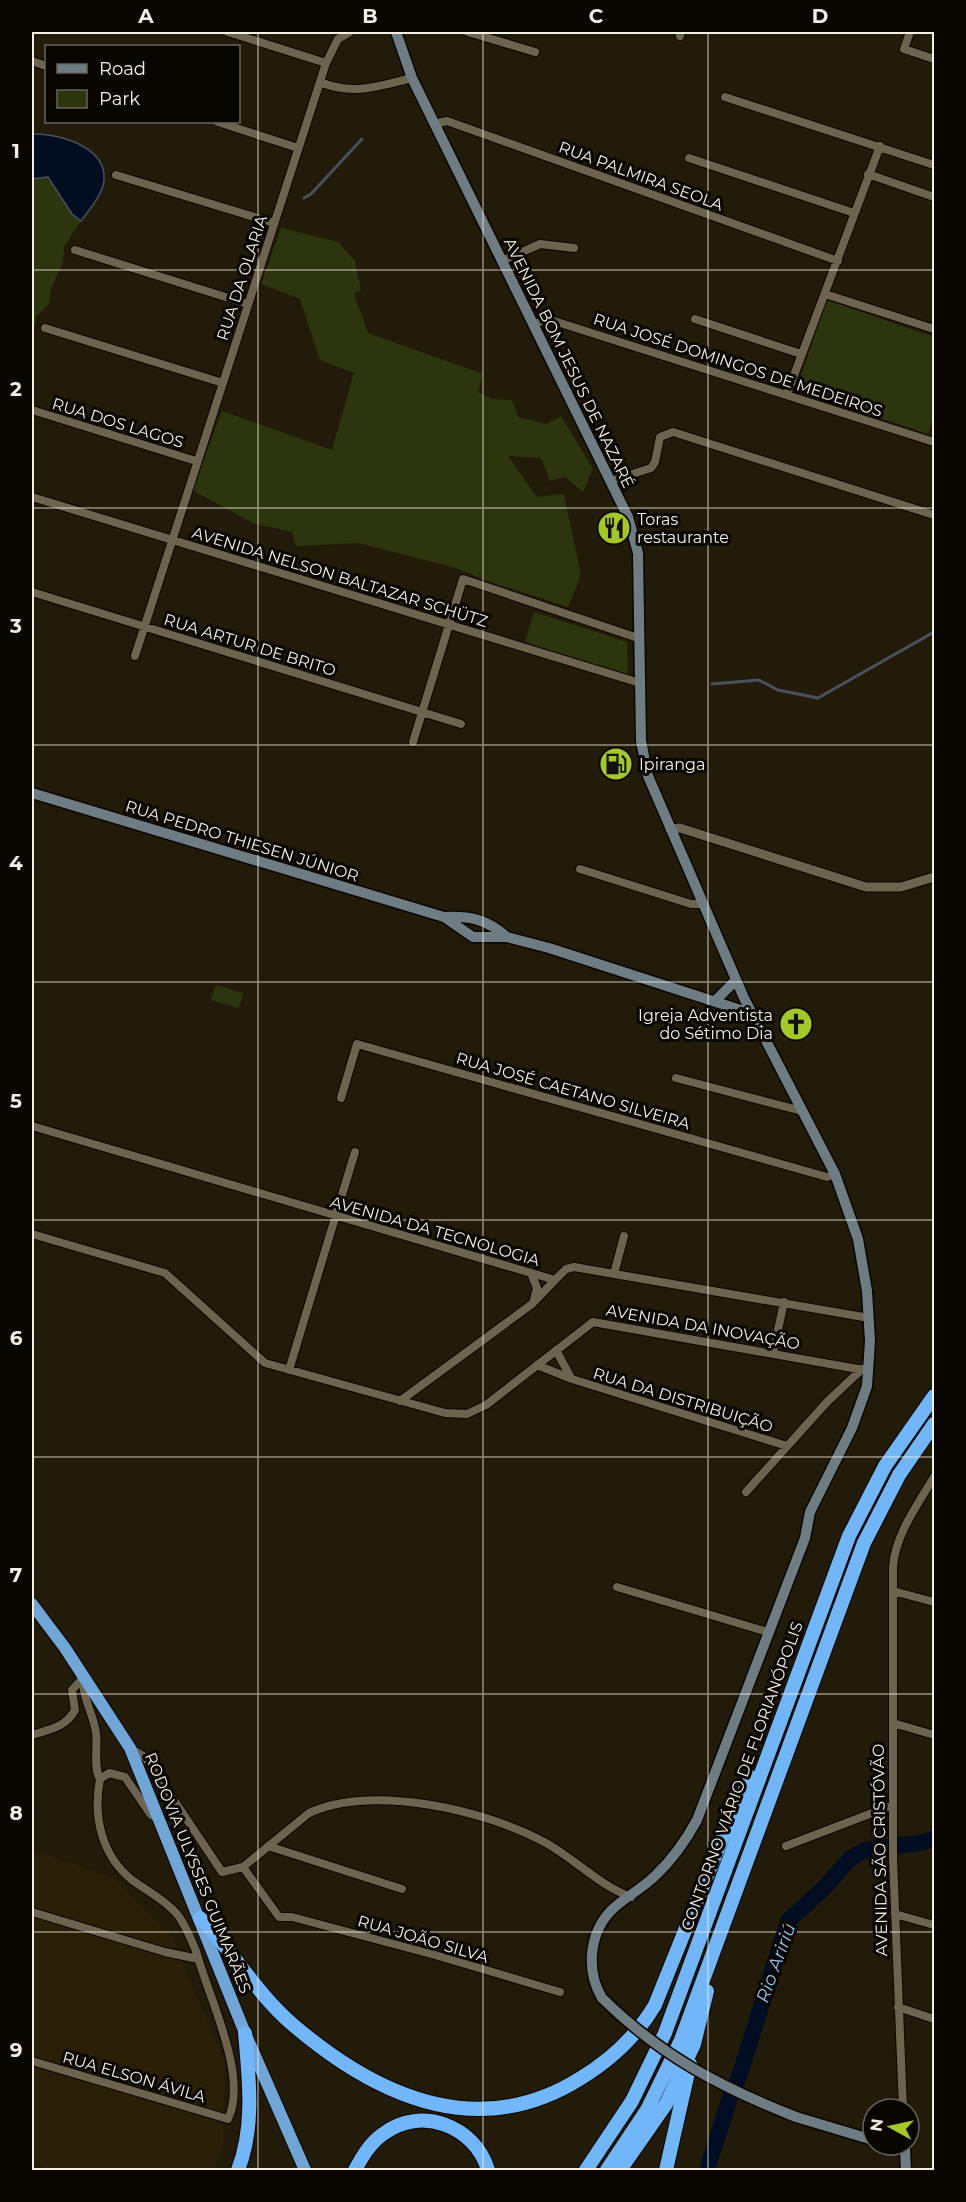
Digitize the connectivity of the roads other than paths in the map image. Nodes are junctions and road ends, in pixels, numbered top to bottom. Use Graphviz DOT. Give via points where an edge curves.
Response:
graph roads {
  1 [pos="228,32"];
  2 [pos="350,32"];
  3 [pos="396,32"];
  4 [pos="468,32"];
  5 [pos="910,32"];
  6 [pos="535,52"];
  7 [pos="934,59"];
  8 [pos="326,63"];
  9 [pos="412,78"];
  10 [pos="320,82"];
  11 [pos="725,97"];
  12 [pos="221,123"];
  13 [pos="435,124"];
  14 [pos="880,146"];
  15 [pos="298,148"];
  16 [pos="690,158"];
  17 [pos="934,165"];
  18 [pos="868,174"];
  19 [pos="116,175"];
  20 [pos="934,197"];
  21 [pos="854,213"];
  22 [pos="274,223"];
  23 [pos="574,248"];
  24 [pos="75,250"];
  25 [pos="502,261"];
  26 [pos="838,261"];
  27 [pos="825,294"];
  28 [pos="248,304"];
  29 [pos="695,319"];
  30 [pos="533,324"];
  31 [pos="45,328"];
  32 [pos="934,328"];
  33 [pos="801,354"];
  34 [pos="223,383"];
  35 [pos="787,394"];
  36 [pos="32,410"];
  37 [pos="934,442"];
  38 [pos="196,461"];
  39 [pos="611,481"];
  40 [pos="32,497"];
  41 [pos="934,515"];
  42 [pos="171,540"];
  43 [pos="32,592"];
  44 [pos="449,625"];
  45 [pos="144,627"];
  46 [pos="638,638"];
  47 [pos="135,656"];
  48 [pos="640,682"];
  49 [pos="423,712"];
  50 [pos="461,724"];
  51 [pos="413,742"];
  52 [pos="32,793"];
  53 [pos="670,829"];
  54 [pos="580,869"];
  55 [pos="934,877"];
  56 [pos="703,904"];
  57 [pos="469,916"];
  58 [pos="444,917"];
  59 [pos="493,924"];
  60 [pos="464,931"];
  61 [pos="507,937"];
  62 [pos="490,938"];
  63 [pos="736,980"];
  64 [pos="715,1001"];
  65 [pos="753,1014"];
  66 [pos="676,1078"];
  67 [pos="341,1098"];
  68 [pos="802,1111"];
  69 [pos="32,1126"];
  70 [pos="356,1152"];
  71 [pos="836,1174"];
  72 [pos="336,1216"];
  73 [pos="32,1234"];
  74 [pos="624,1236"];
  75 [pos="531,1273"];
  76 [pos="615,1274"];
  77 [pos="546,1277"];
  78 [pos="555,1281"];
  79 [pos="536,1296"];
  80 [pos="784,1302"];
  81 [pos="532,1304"];
  82 [pos="868,1318"];
  83 [pos="556,1350"];
  84 [pos="773,1353"];
  85 [pos="537,1365"];
  86 [pos="289,1370"];
  87 [pos="865,1370"];
  88 [pos="572,1379"];
  89 [pos="934,1396"];
  90 [pos="400,1401"];
  91 [pos="934,1424"];
  92 [pos="787,1446"];
  93 [pos="934,1478"];
  94 [pos="746,1492"];
  95 [pos="616,1587"];
  96 [pos="893,1591"];
  97 [pos="934,1602"];
  98 [pos="32,1604"];
  99 [pos="768,1632"];
  100 [pos="84,1677"];
  101 [pos="893,1723"];
  102 [pos="32,1735"];
  103 [pos="934,1735"];
  104 [pos="771,1744"];
  105 [pos="130,1748"];
  106 [pos="100,1779"];
  107 [pos="893,1805"];
  108 [pos="161,1820"];
  109 [pos="268,1846"];
  110 [pos="786,1846"];
  111 [pos="243,1867"];
  112 [pos="402,1889"];
  113 [pos="631,1897"];
  114 [pos="32,1912"];
  115 [pos="895,1914"];
  116 [pos="726,1917"];
  117 [pos="200,1918"];
  118 [pos="934,1925"];
  119 [pos="198,1959"];
  120 [pos="560,1992"];
  121 [pos="898,2007"];
  122 [pos="934,2019"];
  123 [pos="245,2033"];
  124 [pos="694,2044"];
  125 [pos="32,2061"];
  126 [pos="902,2097"];
  127 [pos="861,2136"];
  128 [pos="238,2170"];
  129 [pos="305,2170"];
  130 [pos="355,2170"];
  131 [pos="488,2170"];
  132 [pos="586,2170"];
  133 [pos="607,2170"];
  134 [pos="620,2170"];
  135 [pos="666,2170"];
  1 -- 8 [label="street"];
  2 -- 8 [label="street, RUA DA OLARIA" via="338,39"];
  3 -- 9 [label="main road, AVENIDA BOM JESUS DE NAZARÉ"];
  4 -- 6 [label="street"];
  5 -- 7 [label="street" via="904,49"];
  8 -- 10 [label="street, RUA DA OLARIA"];
  9 -- 10 [label="street" via="350,91"];
  9 -- 13 [label="main road, AVENIDA BOM JESUS DE NAZARÉ"];
  10 -- 15 [label="street, RUA DA OLARIA"];
  11 -- 14 [label="street"];
  12 -- 15 [label="street"];
  13 -- 25 [label="main road, AVENIDA BOM JESUS DE NAZARÉ"];
  13 -- 26 [label="street, RUA PALMIRA SEOLA" via="447,121"];
  14 -- 17 [label="street"];
  14 -- 18 [label="street"];
  15 -- 22 [label="street, RUA DA OLARIA"];
  16 -- 21 [label="street"];
  18 -- 20 [label="street"];
  18 -- 21 [label="street"];
  19 -- 22 [label="street"];
  21 -- 26 [label="street"];
  22 -- 28 [label="street, RUA DA OLARIA"];
  23 -- 25 [label="street" via="540,244"];
  24 -- 28 [label="street"];
  25 -- 30 [label="main road, AVENIDA BOM JESUS DE NAZARÉ"];
  26 -- 27 [label="street"];
  27 -- 32 [label="street"];
  27 -- 33 [label="street"];
  28 -- 34 [label="street, RUA DA OLARIA"];
  29 -- 33 [label="street"];
  30 -- 35 [label="street, RUA JOSÉ DOMINGOS DE MEDEIROS" via="554,321"];
  30 -- 39 [label="main road, AVENIDA BOM JESUS DE NAZARÉ"];
  31 -- 34 [label="street"];
  33 -- 35 [label="street"];
  34 -- 38 [label="street, RUA DA OLARIA"];
  35 -- 37 [label="street, RUA JOSÉ DOMINGOS DE MEDEIROS"];
  36 -- 38 [label="street, RUA DOS LAGOS"];
  38 -- 42 [label="street, RUA DA OLARIA"];
  39 -- 41 [label="street" via="651,468 660,437 673,432"];
  39 -- 46 [label="main road, AVENIDA BOM JESUS DE NAZARÉ" via="628,517 638,554"];
  40 -- 42 [label="street, AVENIDA NELSON BALTAZAR SCHÜTZ"];
  42 -- 44 [label="street, AVENIDA NELSON BALTAZAR SCHÜTZ"];
  42 -- 45 [label="street, RUA DA OLARIA"];
  43 -- 45 [label="street, RUA ARTUR DE BRITO"];
  44 -- 46 [label="street" via="463,579"];
  44 -- 48 [label="street, AVENIDA NELSON BALTAZAR SCHÜTZ"];
  44 -- 49 [label="street"];
  45 -- 47 [label="street, RUA DA OLARIA"];
  45 -- 49 [label="street, RUA ARTUR DE BRITO"];
  46 -- 48 [label="main road, AVENIDA BOM JESUS DE NAZARÉ"];
  48 -- 53 [label="main road, AVENIDA BOM JESUS DE NAZARÉ" via="641,741 648,776"];
  49 -- 50 [label="street, RUA ARTUR DE BRITO"];
  49 -- 51 [label="street"];
  52 -- 58 [label="main road, RUA PEDRO THIESEN JÚNIOR"];
  53 -- 55 [label="street" via="680,828 866,887 901,887"];
  53 -- 56 [label="main road"];
  54 -- 56 [label="street" via="691,904"];
  56 -- 63 [label="main road"];
  57 -- 58 [label="main road, RUA PEDRO THIESEN JÚNIOR"];
  57 -- 59 [label="main road, RUA PEDRO THIESEN JÚNIOR"];
  57 -- 60 [label="main road"];
  58 -- 60 [label="main road, RUA PEDRO THIESEN JÚNIOR"];
  59 -- 61 [label="main road, RUA PEDRO THIESEN JÚNIOR"];
  59 -- 62 [label="main road"];
  60 -- 62 [label="main road, RUA PEDRO THIESEN JÚNIOR" via="473,937"];
  61 -- 62 [label="main road, RUA PEDRO THIESEN JÚNIOR"];
  61 -- 64 [label="main road, RUA PEDRO THIESEN JÚNIOR"];
  63 -- 64 [label="main road"];
  63 -- 65 [label="main road"];
  64 -- 65 [label="main road, RUA PEDRO THIESEN JÚNIOR"];
  65 -- 68 [label="main road"];
  66 -- 68 [label="street"];
  67 -- 71 [label="street, RUA JOSÉ CAETANO SILVEIRA" via="357,1044 827,1177"];
  68 -- 71 [label="main road"];
  69 -- 72 [label="street, AVENIDA DA TECNOLOGIA"];
  70 -- 72 [label="street"];
  71 -- 82 [label="main road" via="858,1239"];
  72 -- 75 [label="street, AVENIDA DA TECNOLOGIA"];
  72 -- 86 [label="street"];
  73 -- 86 [label="street, AVENIDA DA INOVAÇÃO" via="165,1273 265,1363"];
  74 -- 76 [label="street"];
  75 -- 77 [label="street, AVENIDA DA TECNOLOGIA"];
  75 -- 79 [label="street"];
  76 -- 78 [label="street, AVENIDA DA TECNOLOGIA" via="569,1268"];
  76 -- 80 [label="street, AVENIDA DA TECNOLOGIA"];
  77 -- 78 [label="street, AVENIDA DA TECNOLOGIA"];
  77 -- 79 [label="street"];
  78 -- 81 [label="street"];
  79 -- 81 [label="street"];
  80 -- 82 [label="street, AVENIDA DA TECNOLOGIA"];
  80 -- 84 [label="street"];
  81 -- 90 [label="street"];
  82 -- 87 [label="main road"];
  83 -- 84 [label="street, AVENIDA DA INOVAÇÃO" via="596,1322"];
  83 -- 85 [label="street, AVENIDA DA INOVAÇÃO"];
  83 -- 88 [label="street, RUA DA DISTRIBUIÇÃO"];
  84 -- 87 [label="street, AVENIDA DA INOVAÇÃO"];
  85 -- 88 [label="street, RUA DA DISTRIBUIÇÃO"];
  85 -- 90 [label="street, AVENIDA DA INOVAÇÃO" via="486,1405 467,1414 445,1413"];
  86 -- 90 [label="street, AVENIDA DA INOVAÇÃO"];
  87 -- 92 [label="street"];
  87 -- 99 [label="main road" via="860,1408 810,1512 805,1538"];
  88 -- 92 [label="street, RUA DA DISTRIBUIÇÃO"];
  89 -- 104 [label="highway, CONTORNO VIÁRIO DE FLORIANÓPOLIS" via="889,1459 856,1520"];
  91 -- 116 [label="highway, CONTORNO VIÁRIO DE FLORIANÓPOLIS" via="899,1475 864,1543"];
  92 -- 94 [label="street"];
  93 -- 96 [label="street, AVENIDA SÃO CRISTÓVÃO" via="894,1555"];
  95 -- 99 [label="street"];
  96 -- 97 [label="street"];
  96 -- 101 [label="street, AVENIDA SÃO CRISTÓVÃO"];
  98 -- 100 [label="highway, RODOVIA ULYSSES GUIMARÃES"];
  99 -- 113 [label="main road" via="697,1820 670,1861"];
  100 -- 102 [label="street" via="72,1690 75,1710 70,1719 63,1726"];
  100 -- 105 [label="highway, RODOVIA ULYSSES GUIMARÃES"];
  100 -- 106 [label="street" via="82,1688 96,1730"];
  101 -- 103 [label="street"];
  101 -- 107 [label="street, AVENIDA SÃO CRISTÓVÃO"];
  104 -- 117 [label="highway" via="725,1831 645,2022 614,2056 542,2100 493,2110 443,2106 350,2068 273,2007"];
  104 -- 132 [label="highway, CONTORNO VIÁRIO DE FLORIANÓPOLIS" via="654,2058 621,2120"];
  105 -- 108 [label="highway, RODOVIA ULYSSES GUIMARÃES"];
  105 -- 111 [label="street" via="144,1757 218,1868 226,1872"];
  106 -- 108 [label="street" via="109,1773 125,1777 152,1815"];
  106 -- 119 [label="street" via="96,1805 107,1850 131,1879 178,1915"];
  107 -- 110 [label="street"];
  107 -- 115 [label="street, AVENIDA SÃO CRISTÓVÃO"];
  108 -- 117 [label="highway, RODOVIA ULYSSES GUIMARÃES"];
  109 -- 111 [label="street"];
  109 -- 112 [label="street"];
  109 -- 113 [label="street" via="321,1808 347,1801 393,1799 513,1827 549,1844 608,1887"];
  111 -- 120 [label="street, RUA JOÃO SILVA" via="279,1917 292,1917 435,1955"];
  113 -- 127 [label="main road, bridge" via="609,1913 592,1946 592,1973 602,1998 651,2042 724,2088 796,2117"];
  114 -- 119 [label="street"];
  115 -- 118 [label="street"];
  115 -- 121 [label="street, AVENIDA SÃO CRISTÓVÃO"];
  116 -- 124 [label="highway"];
  116 -- 133 [label="highway, CONTORNO VIÁRIO DE FLORIANÓPOLIS" via="670,2065 647,2110"];
  117 -- 123 [label="highway, RODOVIA ULYSSES GUIMARÃES"];
  119 -- 125 [label="street, RUA ELSON ÁVILA" via="234,2072 233,2109 228,2119"];
  121 -- 122 [label="street"];
  121 -- 126 [label="street, AVENIDA SÃO CRISTÓVÃO"];
  123 -- 128 [label="highway" via="250,2099"];
  123 -- 129 [label="highway, RODOVIA ULYSSES GUIMARÃES"];
  124 -- 134 [label="highway" via="666,2104"];
  124 -- 135 [label="highway"];
  130 -- 131 [label="highway" via="382,2134 407,2122 425,2120 444,2124 468,2137"];
}
